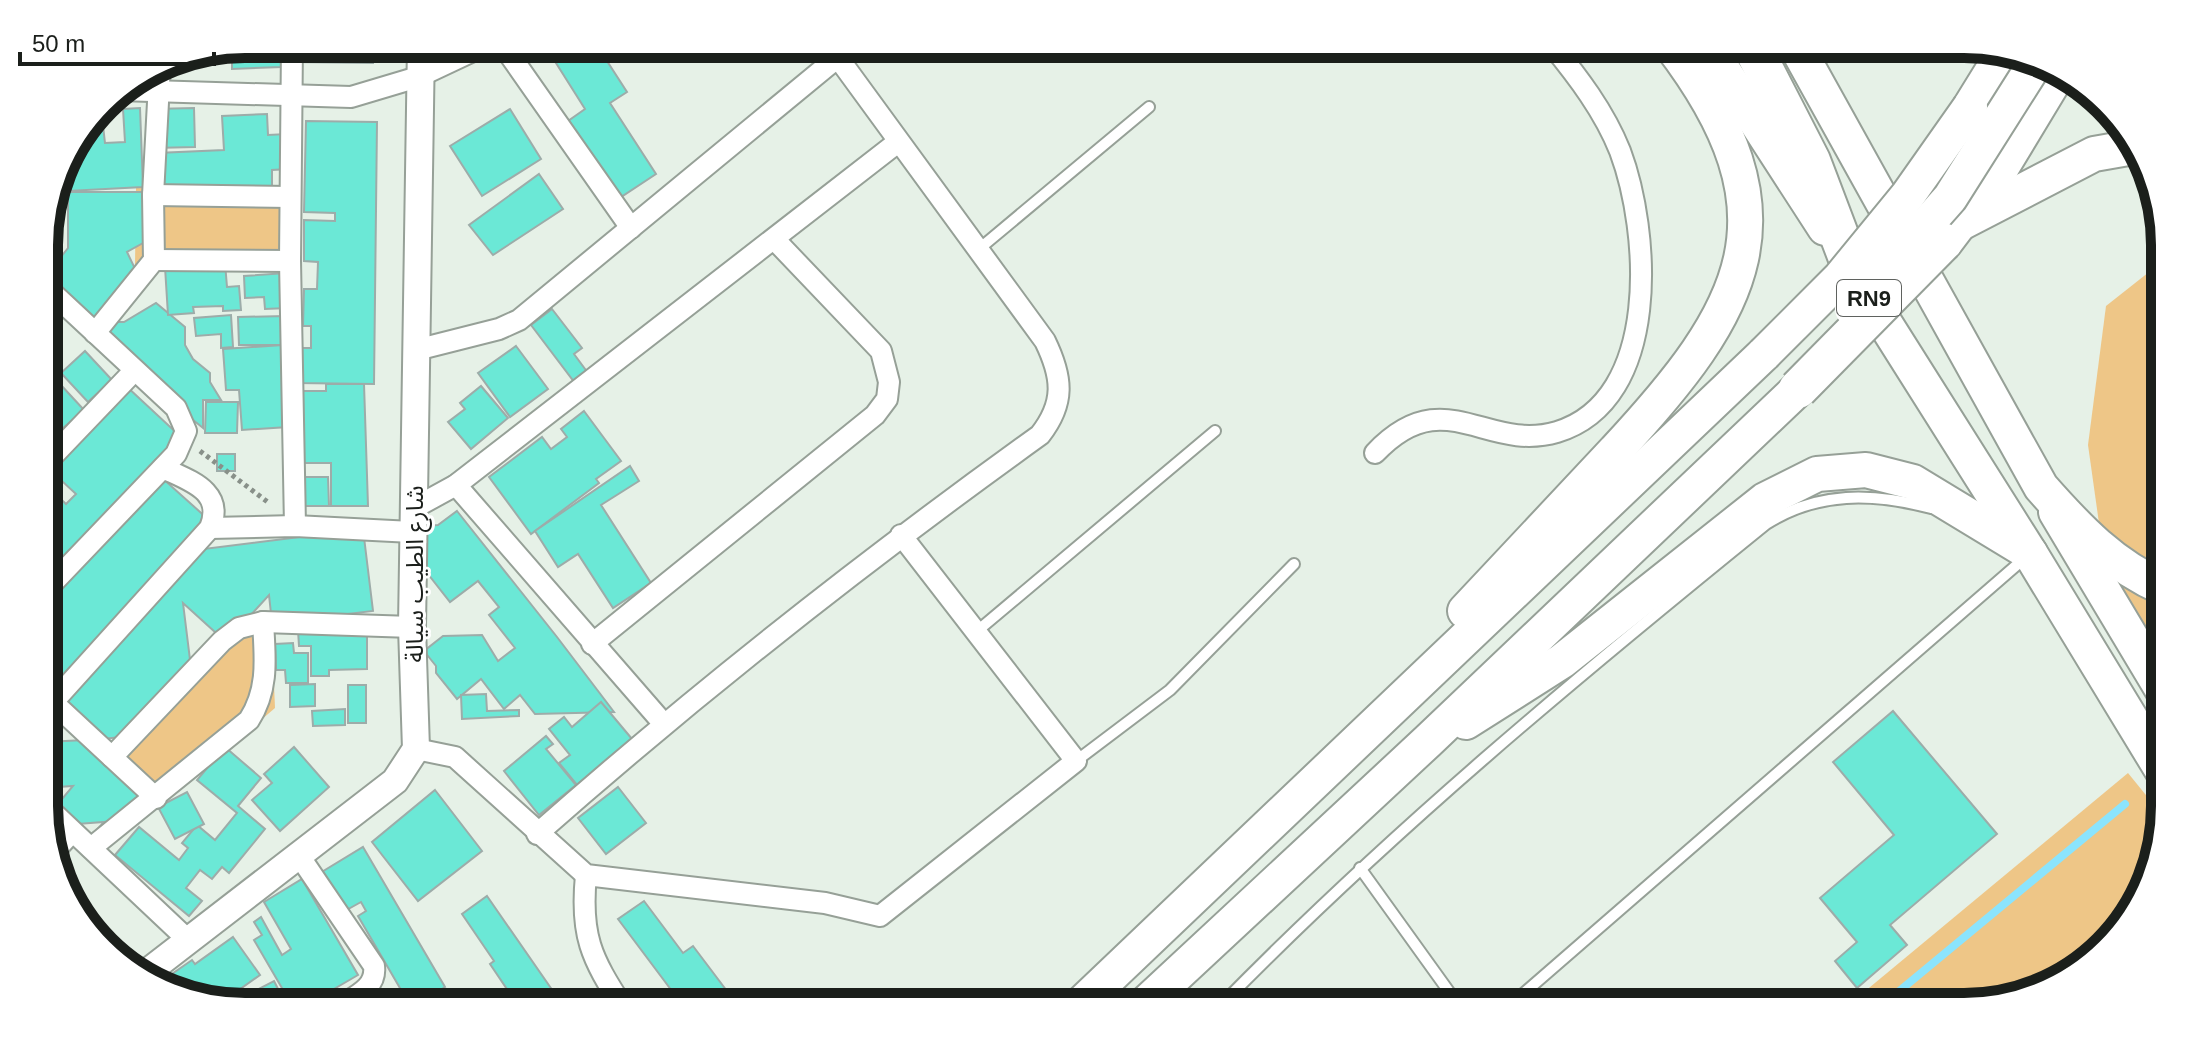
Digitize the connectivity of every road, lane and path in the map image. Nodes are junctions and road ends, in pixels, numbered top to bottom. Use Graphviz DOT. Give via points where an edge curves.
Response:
graph roads {
  1 [pos="292,58"];
  2 [pos="420,58"];
  3 [pos="458,58"];
  4 [pos="512,58"];
  5 [pos="825,58"];
  6 [pos="838,58"];
  7 [pos="1563,58"];
  8 [pos="1680,58"];
  9 [pos="1716,58"];
  10 [pos="1758,58"];
  11 [pos="1803,58"];
  12 [pos="1998,62"];
  13 [pos="2031,70"];
  14 [pos="418,77"];
  15 [pos="159,79"];
  16 [pos="2052,80"];
  17 [pos="140,91"];
  18 [pos="159,92"];
  19 [pos="292,97"];
  20 [pos="1149,107"];
  21 [pos="898,142"];
  22 [pos="2124,149"];
  23 [pos="153,195"];
  24 [pos="290,197"];
  25 [pos="631,228"];
  26 [pos="1951,233"];
  27 [pos="775,240"];
  28 [pos="979,249"];
  29 [pos="154,260"];
  30 [pos="290,261"];
  31 [pos="1855,277"];
  32 [pos="58,298"];
  33 [pos="95,333"];
  34 [pos="416,350"];
  35 [pos="134,371"];
  36 [pos="1798,389"];
  37 [pos="1215,431"];
  38 [pos="184,440"];
  39 [pos="58,450"];
  40 [pos="1375,453"];
  41 [pos="163,468"];
  42 [pos="456,485"];
  43 [pos="2041,487"];
  44 [pos="295,520"];
  45 [pos="413,520"];
  46 [pos="1979,525"];
  47 [pos="210,528"];
  48 [pos="901,535"];
  49 [pos="2030,553"];
  50 [pos="1294,564"];
  51 [pos="58,577"];
  52 [pos="2151,582"];
  53 [pos="263,622"];
  54 [pos="412,627"];
  55 [pos="976,632"];
  56 [pos="592,644"];
  57 [pos="2151,671"];
  58 [pos="58,688"];
  59 [pos="58,706"];
  60 [pos="663,723"];
  61 [pos="1428,741"];
  62 [pos="416,749"];
  63 [pos="2151,752"];
  64 [pos="112,757"];
  65 [pos="1076,761"];
  66 [pos="1309,790"];
  67 [pos="156,798"];
  68 [pos="59,818"];
  69 [pos="537,834"];
  70 [pos="84,842"];
  71 [pos="64,853"];
  72 [pos="300,857"];
  73 [pos="1360,868"];
  74 [pos="586,875"];
  75 [pos="187,939"];
  76 [pos="152,968"];
  77 [pos="359,993"];
  78 [pos="614,993"];
  79 [pos="1093,993"];
  80 [pos="1157,993"];
  81 [pos="1233,993"];
  82 [pos="1450,993"];
  83 [pos="1524,993"];
  1 -- 19 [label="street"];
  2 -- 14 [label="street, شارع الطيب سيالة"];
  3 -- 14 [label="street"];
  4 -- 25 [label="street"];
  5 -- 25 [label="street"];
  6 -- 21 [label="street"];
  7 -- 40 [label="street" via="1584,84 1612,137 1638,212 1638,326 1627,364 1602,401 1579,422 1557,432 1530,437 1444,419 1413,423"];
  8 -- 66 [label="main road" via="1716,110 1739,169 1744,254 1726,309 1665,397 1364,719"];
  9 -- 31 [label="main road, RN9"];
  10 -- 31 [label="highway, RN9" via="1811,161"];
  11 -- 43 [label="main road"];
  12 -- 66 [label="main road, bridge" via="1908,195 1840,278"];
  13 -- 36 [label="main road, bridge" via="1950,198 1844,318"];
  14 -- 19 [label="street" via="351,97"];
  14 -- 34 [label="street, شارع الطيب سيالة"];
  15 -- 18 [label="street"];
  16 -- 26 [label="highway" via="1999,168"];
  17 -- 18 [label="street"];
  18 -- 19 [label="street"];
  18 -- 23 [label="street"];
  19 -- 24 [label="street"];
  20 -- 28 [label="lane"];
  21 -- 27 [label="street"];
  21 -- 28 [label="street"];
  22 -- 26 [label="main road" via="2094,154"];
  23 -- 24 [label="street"];
  23 -- 29 [label="street"];
  24 -- 30 [label="street"];
  25 -- 34 [label="street" via="519,320"];
  26 -- 36 [label="highway, bridge"];
  27 -- 42 [label="street"];
  27 -- 56 [label="street" via="881,351 887,399 875,415"];
  28 -- 48 [label="street" via="1055,363 1056,415 1040,435"];
  29 -- 30 [label="street"];
  29 -- 33 [label="street"];
  30 -- 44 [label="street"];
  31 -- 49 [label="main road, RN9"];
  32 -- 33 [label="street"];
  33 -- 35 [label="street"];
  34 -- 45 [label="street, شارع الطيب سيالة"];
  35 -- 38 [label="street" via="176,408 184,422"];
  35 -- 39 [label="street"];
  36 -- 61 [label="main road"];
  37 -- 55 [label="lane"];
  38 -- 41 [label="street"];
  38 -- 44 [label="path"];
  41 -- 47 [label="street" via="204,487 214,505"];
  41 -- 51 [label="street"];
  42 -- 45 [label="street"];
  42 -- 56 [label="street"];
  43 -- 52 [label="main road" via="2097,547"];
  43 -- 57 [label="main road"];
  44 -- 45 [label="street"];
  44 -- 47 [label="street"];
  45 -- 54 [label="street, شارع الطيب سيالة"];
  46 -- 49 [label="main road"];
  46 -- 61 [label="main road" via="1935,493 1890,473 1817,474 1749,511 1530,684"];
  46 -- 73 [label="lane" via="1927,507 1873,497 1824,499 1784,513 1491,752"];
  47 -- 58 [label="street"];
  48 -- 55 [label="street"];
  48 -- 60 [label="street"];
  49 -- 63 [label="main road"];
  49 -- 83 [label="lane"];
  50 -- 65 [label="lane" via="1170,690"];
  53 -- 54 [label="street"];
  53 -- 64 [label="street" via="239,628 222,641"];
  53 -- 67 [label="street" via="265,682 255,712"];
  54 -- 62 [label="street, شارع الطيب سيالة"];
  55 -- 65 [label="street"];
  56 -- 60 [label="street"];
  59 -- 64 [label="street"];
  60 -- 69 [label="street"];
  61 -- 80 [label="main road"];
  62 -- 69 [label="street" via="455,757"];
  62 -- 72 [label="street" via="395,781"];
  64 -- 67 [label="street"];
  65 -- 74 [label="street" via="880,916 825,903"];
  66 -- 79 [label="main road"];
  67 -- 70 [label="street"];
  68 -- 70 [label="street"];
  69 -- 74 [label="street"];
  70 -- 71 [label="lane"];
  70 -- 75 [label="street"];
  72 -- 75 [label="street"];
  72 -- 77 [label="street" via="374,966 371,985"];
  73 -- 81 [label="lane"];
  73 -- 82 [label="lane"];
  74 -- 78 [label="street" via="590,948"];
  75 -- 76 [label="street"];
}
